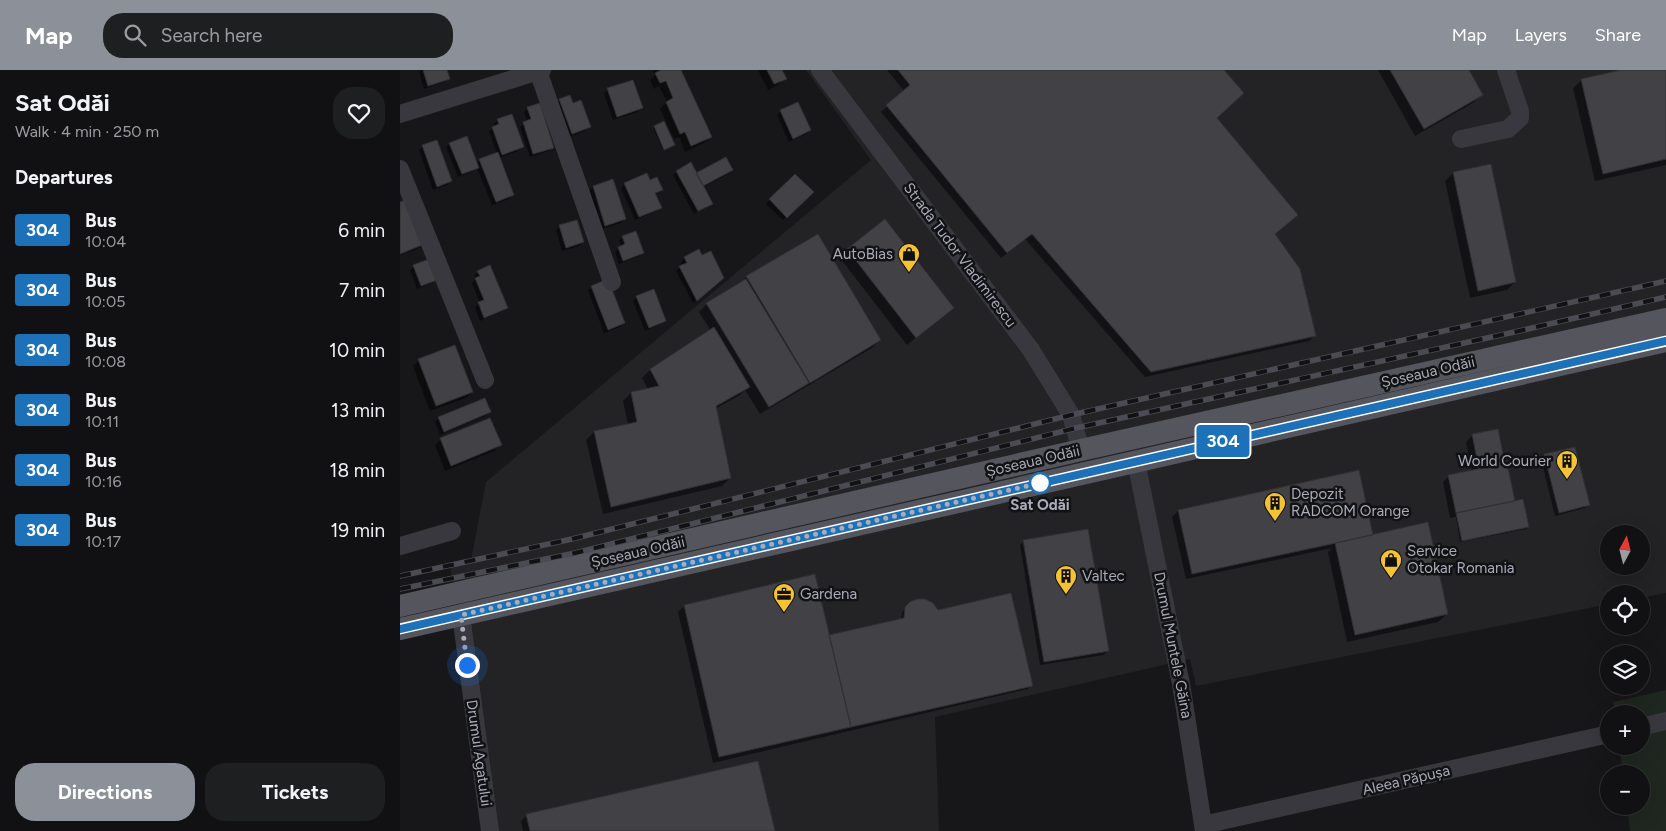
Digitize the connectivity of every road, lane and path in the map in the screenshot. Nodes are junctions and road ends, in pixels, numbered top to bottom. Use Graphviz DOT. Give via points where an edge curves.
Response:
graph roads {
  1 [pos="820,70"];
  2 [pos="1508,70"];
  3 [pos="540,71"];
  4 [pos="400,114"];
  5 [pos="1461,138"];
  6 [pos="400,169"];
  7 [pos="612,282"];
  8 [pos="1666,319"];
  9 [pos="1666,341"];
  10 [pos="485,380"];
  11 [pos="1081,450"];
  12 [pos="1136,461"];
  13 [pos="452,531"];
  14 [pos="400,546"];
  15 [pos="400,606"];
  16 [pos="461,615"];
  17 [pos="400,629"];
  18 [pos="1666,721"];
  19 [pos="1650,725"];
  20 [pos="1600,736"];
  21 [pos="1204,828"];
  22 [pos="490,831"];
  1 -- 11 [label="street, Strada Tudor Vladimirescu" via="1031,350 1071,415"];
  2 -- 5 [label="street" via="1520,118 1508,128"];
  3 -- 4 [label="street"];
  3 -- 7 [label="street"];
  6 -- 10 [label="street"];
  8 -- 11 [label="main road, Șoseaua Odăii"];
  9 -- 12 [label="main road, Șoseaua Odăii"];
  11 -- 15 [label="main road, Șoseaua Odăii"];
  12 -- 16 [label="main road, Șoseaua Odăii"];
  12 -- 21 [label="street, Drumul Muntele Găina" via="1181,684"];
  13 -- 14 [label="street"];
  16 -- 17 [label="main road, Șoseaua Odăii"];
  16 -- 22 [label="street, Drumul Agatului"];
  18 -- 19 [label="street"];
  20 -- 21 [label="street, Aleea Păpușa"];
}
